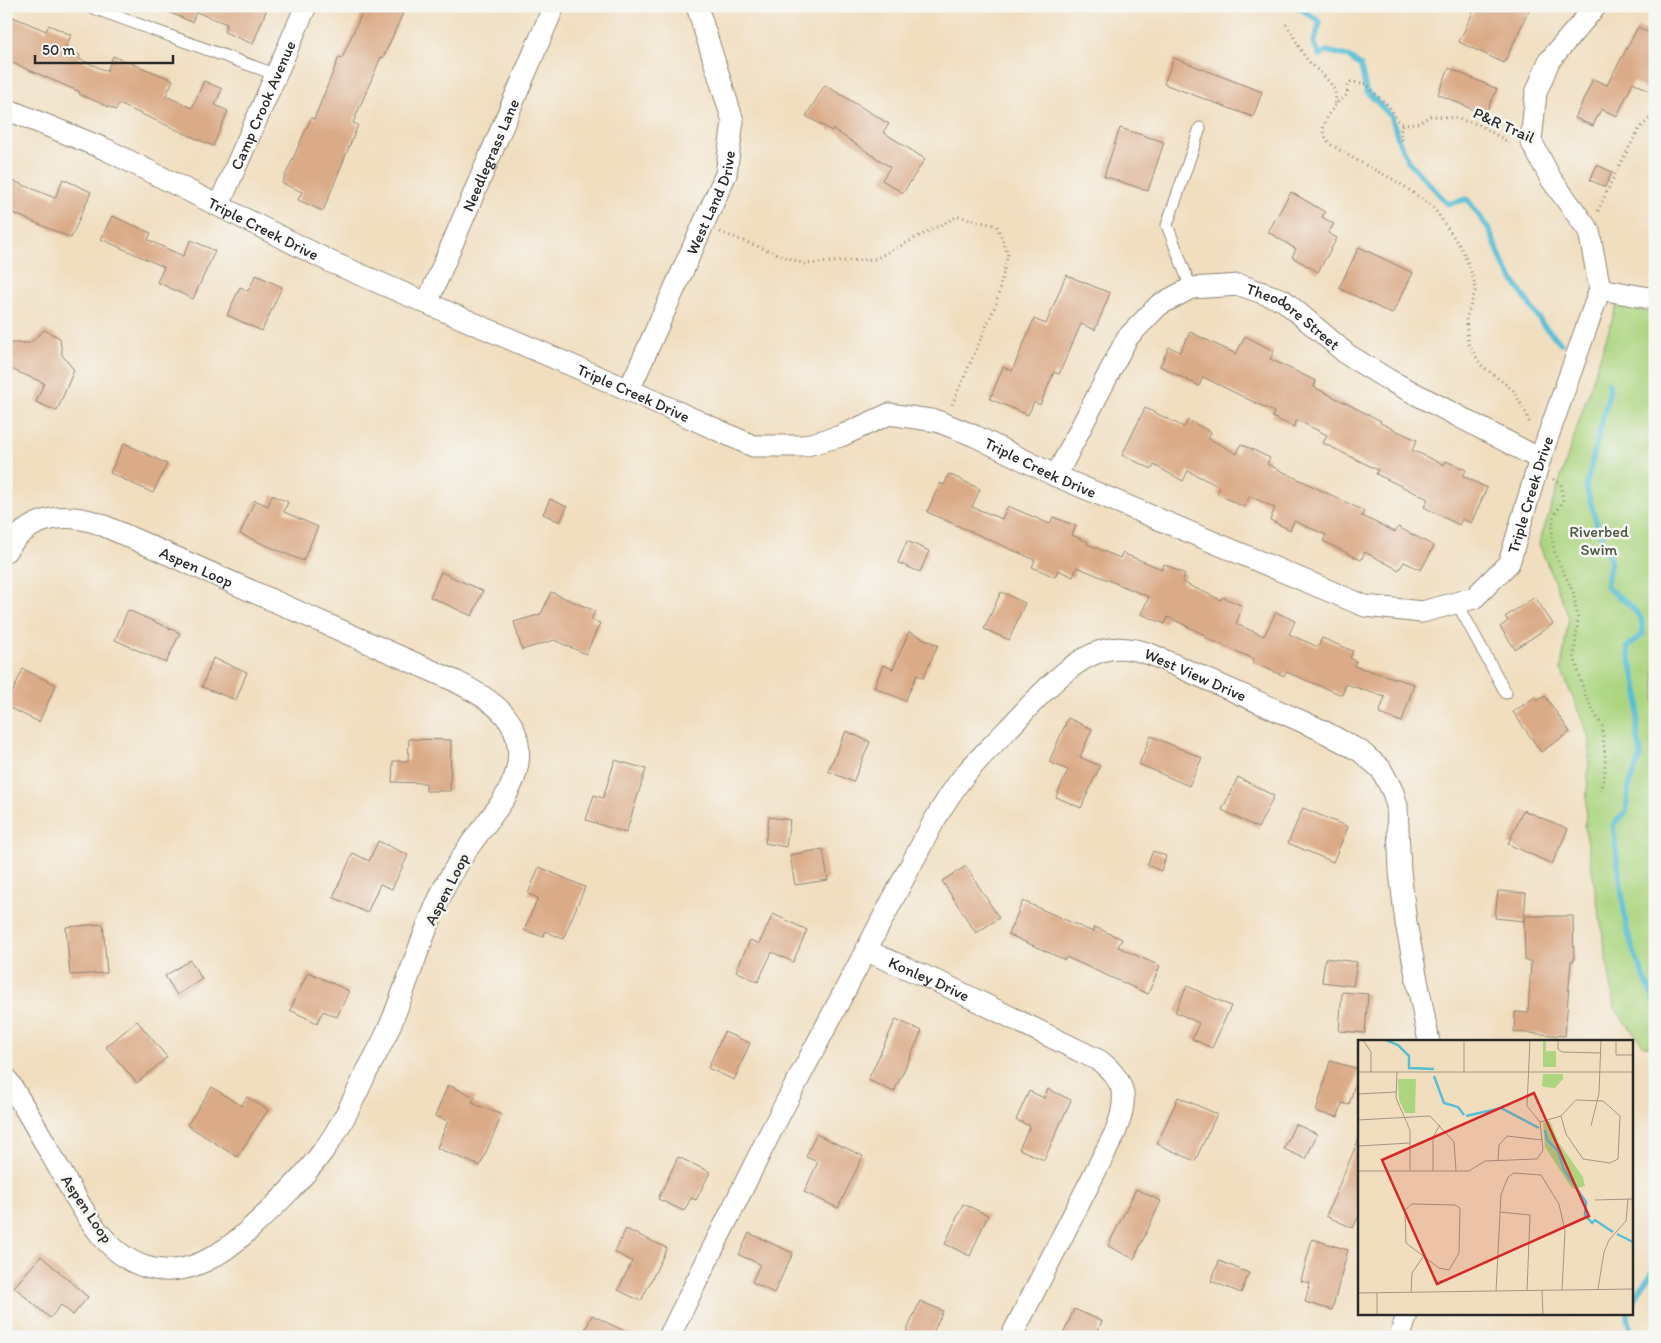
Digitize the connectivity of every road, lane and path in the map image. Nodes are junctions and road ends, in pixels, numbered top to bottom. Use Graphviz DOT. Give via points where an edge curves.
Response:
graph roads {
  1 [pos="88,6"];
  2 [pos="306,6"];
  3 [pos="554,6"];
  4 [pos="697,6"];
  5 [pos="1596,6"];
  6 [pos="1286,24"];
  7 [pos="277,75"];
  8 [pos="1332,108"];
  9 [pos="6,109"];
  10 [pos="1655,113"];
  11 [pos="1402,124"];
  12 [pos="1200,128"];
  13 [pos="1326,139"];
  14 [pos="1402,140"];
  15 [pos="1537,153"];
  16 [pos="219,205"];
  17 [pos="703,225"];
  18 [pos="1589,231"];
  19 [pos="1191,288"];
  20 [pos="1600,289"];
  21 [pos="1655,299"];
  22 [pos="427,303"];
  23 [pos="629,390"];
  24 [pos="944,424"];
  25 [pos="1540,459"];
  26 [pos="1056,476"];
  27 [pos="6,551"];
  28 [pos="1457,602"];
  29 [pos="1506,693"];
  30 [pos="867,950"];
  31 [pos="1429,1040"];
  32 [pos="6,1078"];
  33 [pos="1406,1316"];
  34 [pos="669,1337"];
  35 [pos="1011,1337"];
  36 [pos="1400,1337"];
  1 -- 7 [label="lane"];
  2 -- 7 [label="street, Camp Crook Avenue"];
  3 -- 22 [label="street, Needlegrass Lane"];
  4 -- 17 [label="street, West Land Drive" via="733,121 726,174"];
  5 -- 15 [label="street" via="1549,61 1536,93 1531,141"];
  6 -- 8 [label="path" via="1309,62 1332,86 1335,102"];
  7 -- 16 [label="street, Camp Crook Avenue"];
  8 -- 11 [label="path" via="1347,95 1351,82 1368,84"];
  8 -- 13 [label="path" via="1324,123"];
  9 -- 16 [label="street, Triple Creek Drive" via="105,149"];
  10 -- 18 [label="path" via="1639,129"];
  11 -- 14 [label="path"];
  11 -- 15 [label="path, P&R Trail" via="1419,124 1430,116 1449,117 1478,124 1519,148"];
  12 -- 19 [label="lane" via="1167,225"];
  15 -- 18 [label="street" via="1551,179"];
  16 -- 22 [label="street, Triple Creek Drive" via="331,262"];
  17 -- 23 [label="street, West Land Drive"];
  17 -- 24 [label="path" via="804,264 875,259 958,216 997,226 1008,254 996,304"];
  18 -- 20 [label="street"];
  19 -- 25 [label="street, Theodore Street" via="1240,285 1283,300 1364,365"];
  19 -- 26 [label="street, Theodore Street" via="1159,305 1127,338"];
  20 -- 21 [label="street"];
  20 -- 25 [label="street, Triple Creek Drive"];
  22 -- 23 [label="street, Triple Creek Drive"];
  23 -- 24 [label="street, Triple Creek Drive" via="753,446 803,446 840,436 890,414"];
  24 -- 26 [label="street, Triple Creek Drive"];
  25 -- 28 [label="street, Triple Creek Drive" via="1509,563 1474,598"];
  26 -- 28 [label="street, Triple Creek Drive" via="1365,606 1422,612"];
  27 -- 32 [label="street, Aspen Loop" via="28,528 50,519 75,517 100,524 484,697 508,719 519,748 518,763 508,792 447,883 390,1025 325,1150 268,1212 217,1256 195,1267 160,1270 136,1264 116,1250 84,1211"];
  28 -- 29 [label="lane"];
  30 -- 31 [label="street, West View Drive" via="934,821 968,770 1076,665 1105,650 1136,650 1319,729 1360,751 1381,768 1397,806 1406,923"];
  30 -- 34 [label="street" via="770,1134"];
  30 -- 35 [label="street, Konley Drive" via="1100,1061 1113,1071 1121,1084 1124,1100 1116,1133"];
  33 -- 36 [label="street"];
}
